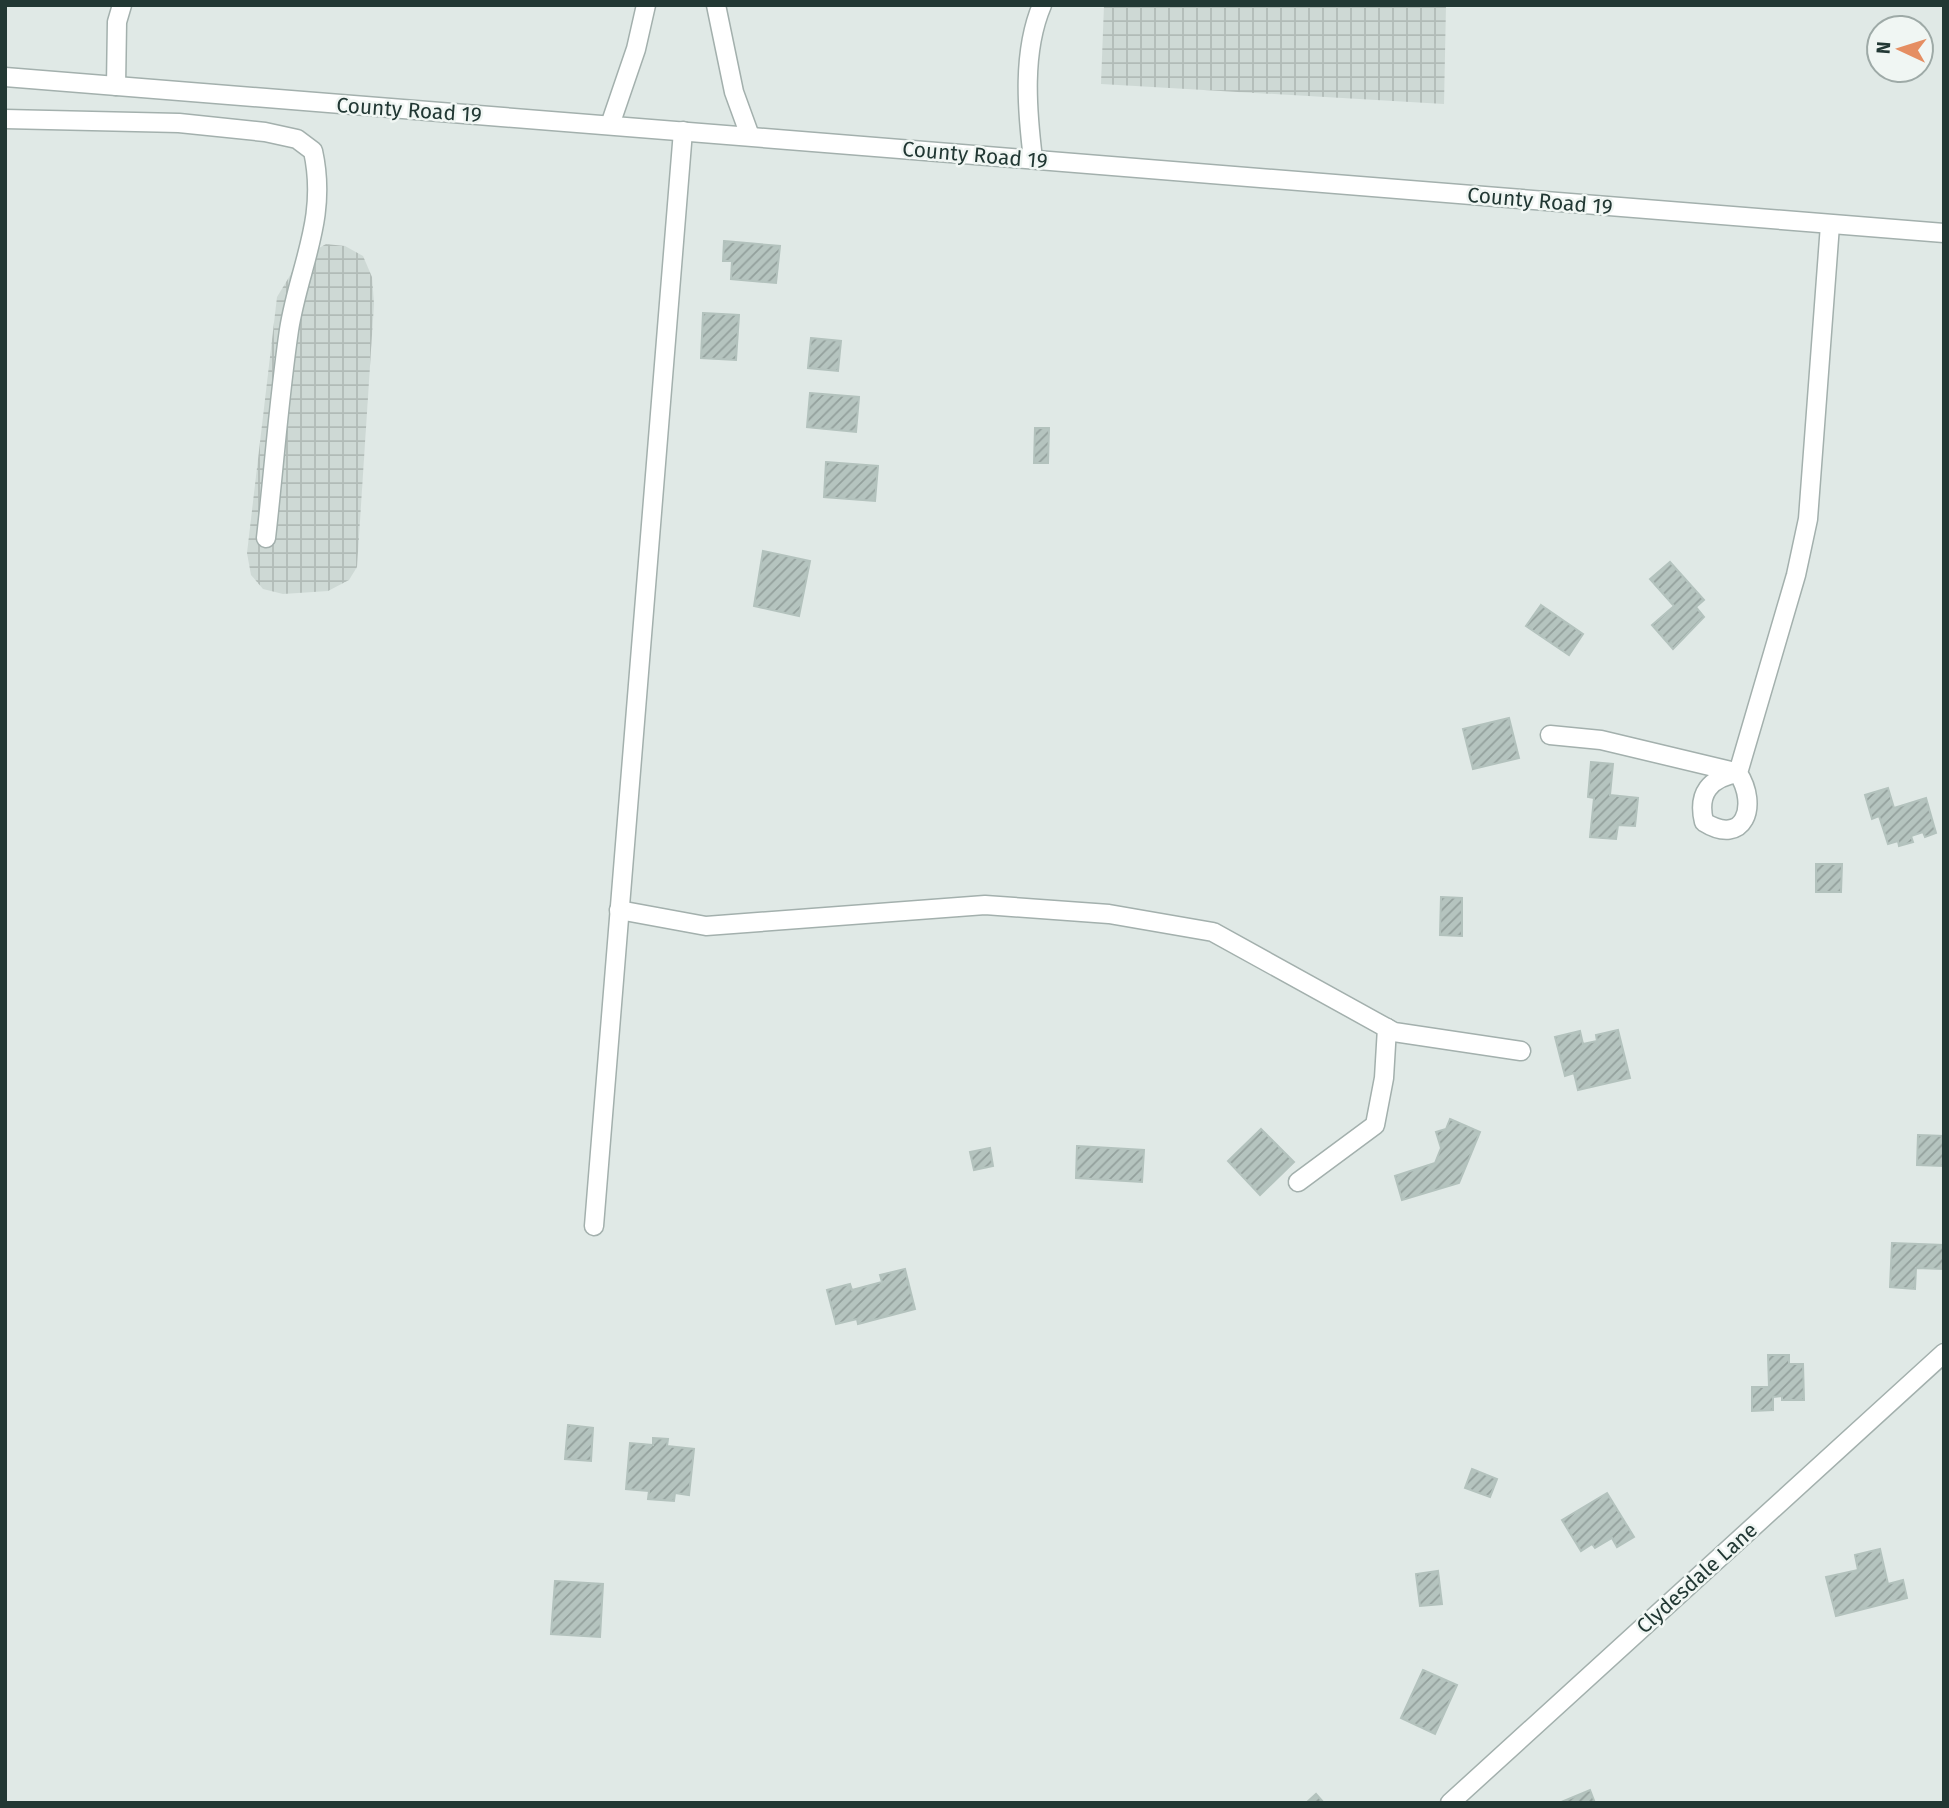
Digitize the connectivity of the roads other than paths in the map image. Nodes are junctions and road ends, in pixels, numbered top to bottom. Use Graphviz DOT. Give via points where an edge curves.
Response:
graph roads {
  1 [pos="122,5"];
  2 [pos="646,5"];
  3 [pos="716,5"];
  4 [pos="1042,5"];
  5 [pos="5,77"];
  6 [pos="116,86"];
  7 [pos="5,119"];
  8 [pos="610,125"];
  9 [pos="683,131"];
  10 [pos="750,136"];
  11 [pos="1033,159"];
  12 [pos="1830,225"];
  13 [pos="1944,233"];
  14 [pos="267,538"];
  15 [pos="1550,735"];
  16 [pos="619,910"];
  17 [pos="1387,1028"];
  18 [pos="1521,1051"];
  19 [pos="1298,1182"];
  20 [pos="594,1226"];
  21 [pos="1944,1353"];
  22 [pos="1450,1803"];
  1 -- 6 [label="street" via="117,22"];
  2 -- 8 [label="street"];
  3 -- 10 [label="street" via="734,92"];
  4 -- 11 [label="street" via="1034,23 1030,58 1028,116"];
  5 -- 6 [label="street, County Road 19"];
  6 -- 8 [label="street, County Road 19"];
  7 -- 14 [label="street" via="179,123 265,132 297,139 313,151 320,181 312,244 290,328"];
  8 -- 9 [label="street, County Road 19"];
  9 -- 10 [label="street, County Road 19"];
  9 -- 16 [label="street"];
  10 -- 11 [label="street, County Road 19"];
  11 -- 12 [label="street, County Road 19"];
  12 -- 13 [label="street, County Road 19"];
  12 -- 15 [label="street" via="1808,519 1738,773 1601,740"];
  16 -- 17 [label="street" via="706,926 985,905 1109,914 1213,932"];
  16 -- 20 [label="street"];
  17 -- 18 [label="street"];
  17 -- 19 [label="street" via="1375,1125"];
  21 -- 22 [label="street, Clydesdale Lane"];
}
